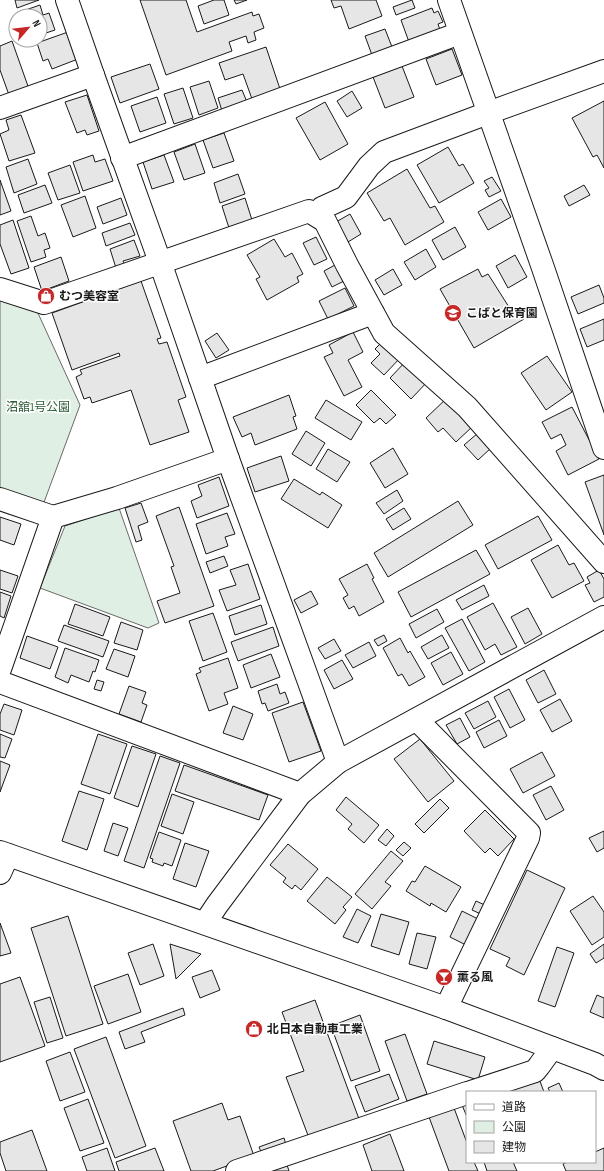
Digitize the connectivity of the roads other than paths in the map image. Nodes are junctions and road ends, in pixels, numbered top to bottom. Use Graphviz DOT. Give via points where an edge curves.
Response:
graph roads {
  1 [pos="67,0"];
  2 [pos="449,0"];
  3 [pos="460,33"];
  4 [pos="604,71"];
  5 [pos="93,76"];
  6 [pos="0,108"];
  7 [pos="488,112"];
  8 [pos="122,158"];
  9 [pos="316,215"];
  10 [pos="160,262"];
  11 [pos="0,290"];
  12 [pos="373,313"];
  13 [pos="200,378"];
  14 [pos="604,448"];
  15 [pos="228,458"];
  16 [pos="0,499"];
  17 [pos="53,517"];
  18 [pos="604,562"];
  19 [pos="604,617"];
  20 [pos="0,669"];
  21 [pos="0,682"];
  22 [pos="417,720"];
  23 [pos="338,762"];
  24 [pos="300,794"];
  25 [pos="3,860"];
  26 [pos="205,923"];
  27 [pos="446,1008"];
  28 [pos="552,1048"];
  29 [pos="604,1069"];
  30 [pos="474,1091"];
  31 [pos="466,1093"];
  32 [pos="237,1171"];
  1 -- 5 [label="street"];
  2 -- 3 [label="street"];
  3 -- 7 [label="street"];
  3 -- 8 [label="street"];
  4 -- 7 [label="street"];
  5 -- 6 [label="street"];
  5 -- 8 [label="street"];
  7 -- 9 [label="street" via="384,152 368,166 346,197 322,208"];
  7 -- 14 [label="street"];
  8 -- 10 [label="street"];
  9 -- 10 [label="street" via="309,211"];
  9 -- 12 [label="street" via="324,221"];
  10 -- 11 [label="street" via="44,303"];
  10 -- 13 [label="street"];
  12 -- 13 [label="street"];
  12 -- 18 [label="street" via="384,333 467,407"];
  13 -- 15 [label="street"];
  15 -- 17 [label="street" via="117,498"];
  15 -- 23 [label="street"];
  16 -- 17 [label="street"];
  17 -- 20 [label="street"];
  19 -- 22 [label="street"];
  21 -- 24 [label="street"];
  22 -- 23 [label="street"];
  22 -- 27 [label="street" via="529,833"];
  23 -- 24 [label="street"];
  24 -- 26 [label="street"];
  25 -- 26 [label="street"];
  26 -- 27 [label="street"];
  27 -- 28 [label="street"];
  28 -- 29 [label="street"];
  28 -- 30 [label="street" via="535,1071"];
  31 -- 32 [label="street"];
}
